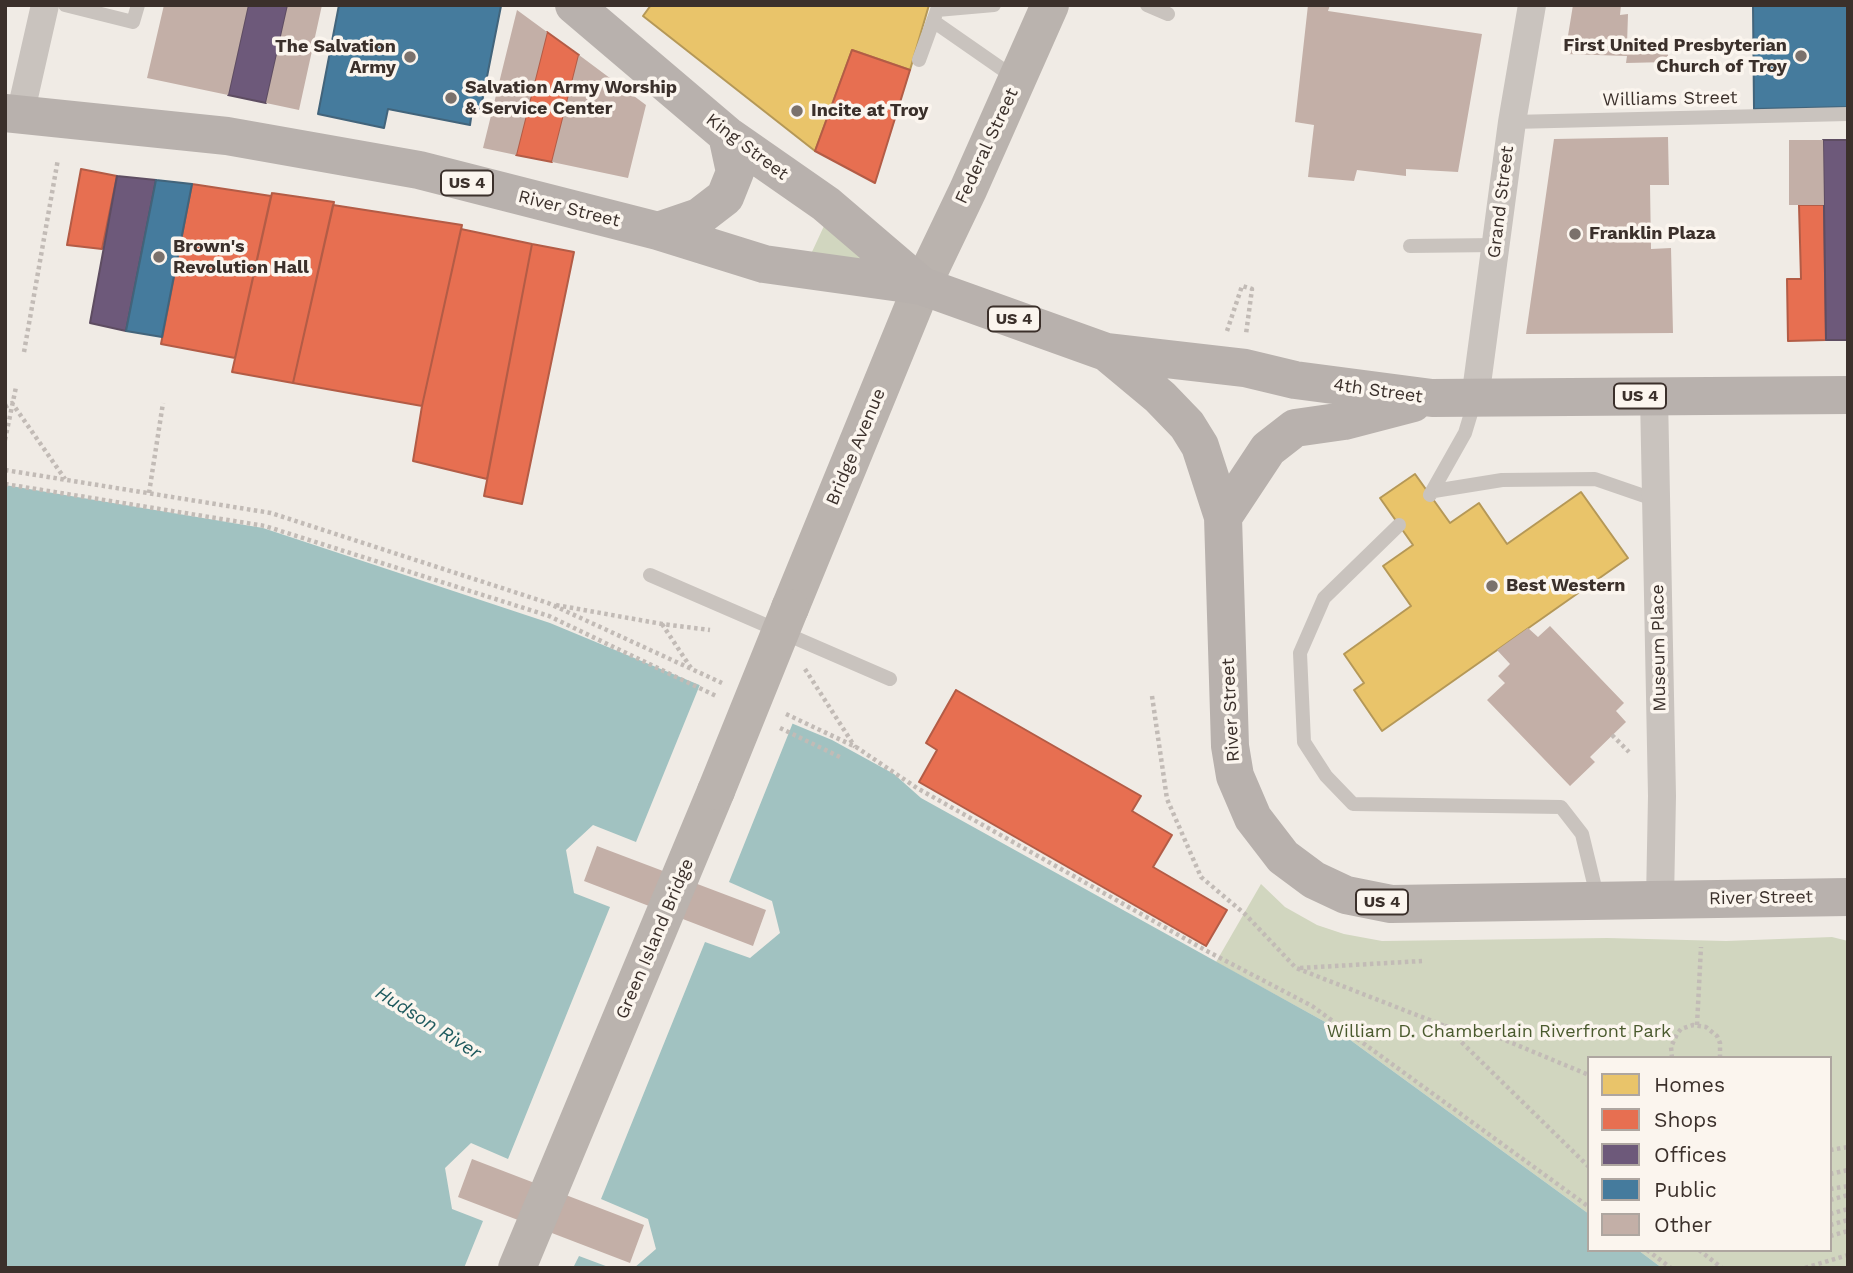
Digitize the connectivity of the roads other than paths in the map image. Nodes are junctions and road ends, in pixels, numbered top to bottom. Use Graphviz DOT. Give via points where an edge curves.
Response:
graph roads {
  1 [pos="45,5"];
  2 [pos="65,5"];
  3 [pos="138,5"];
  4 [pos="574,5"];
  5 [pos="995,5"];
  6 [pos="1050,5"];
  7 [pos="1147,5"];
  8 [pos="1532,5"];
  9 [pos="936,12"];
  10 [pos="1168,14"];
  11 [pos="919,60"];
  12 [pos="1018,79"];
  13 [pos="13,114"];
  14 [pos="1848,114"];
  15 [pos="1511,122"];
  16 [pos="727,135"];
  17 [pos="658,231"];
  18 [pos="1496,245"];
  19 [pos="1410,246"];
  20 [pos="922,286"];
  21 [pos="1106,352"];
  22 [pos="1848,395"];
  23 [pos="1654,396"];
  24 [pos="1432,398"];
  25 [pos="1475,399"];
  26 [pos="1656,500"];
  27 [pos="1223,517"];
  28 [pos="1399,525"];
  29 [pos="650,575"];
  30 [pos="790,608"];
  31 [pos="890,679"];
  32 [pos="1660,900"];
  33 [pos="1599,901"];
  34 [pos="1845,901"];
  35 [pos="517,1268"];
  1 -- 13 [label="street"];
  2 -- 3 [label="lane" via="133,22"];
  4 -- 16 [label="main road, King Street / US 4"];
  5 -- 9 [label="lane"];
  6 -- 12 [label="street, Federal Street"];
  7 -- 10 [label="lane"];
  8 -- 15 [label="street, Grand Street"];
  9 -- 11 [label="lane"];
  9 -- 12 [label="lane"];
  12 -- 20 [label="street, Federal Street"];
  13 -- 17 [label="main road, River Street / US 4" via="227,136 331,153 419,170"];
  14 -- 15 [label="lane, Williams Street"];
  15 -- 18 [label="street, Grand Street"];
  16 -- 17 [label="main road" via="735,172 725,197 699,217"];
  16 -- 20 [label="main road, King Street / US 4" via="826,204"];
  17 -- 20 [label="main road, River Street / US 4" via="764,264"];
  18 -- 19 [label="lane"];
  18 -- 25 [label="street, Grand Street"];
  20 -- 21 [label="main road, 4th Street / US 4"];
  20 -- 30 [label="street, Bridge Avenue"];
  21 -- 24 [label="main road, 4th Street / US 4" via="1245,368 1295,380"];
  21 -- 27 [label="main road, River Street / US 4" via="1187,425 1200,446"];
  22 -- 23 [label="main road, 4th Street / US 4"];
  23 -- 25 [label="main road, 4th Street / US 4"];
  23 -- 26 [label="street, Museum Place"];
  24 -- 25 [label="main road, 4th Street / US 4"];
  24 -- 27 [label="main road" via="1344,421 1295,428 1268,449"];
  25 -- 26 [label="lane" via="1465,433 1432,493 1502,480 1595,479"];
  26 -- 32 [label="street, Museum Place"];
  27 -- 33 [label="main road, River Street / US 4" via="1230,746 1235,776 1253,818 1283,857 1314,880 1346,895 1391,904"];
  28 -- 33 [label="lane" via="1324,598 1304,642 1300,653 1304,741 1326,776 1353,804 1560,807 1582,834"];
  29 -- 31 [label="lane"];
  30 -- 35 [label="street, Green Island Bridge, bridge"];
  32 -- 33 [label="main road, River Street / US 4"];
  32 -- 34 [label="main road, River Street / US 4"];
}
